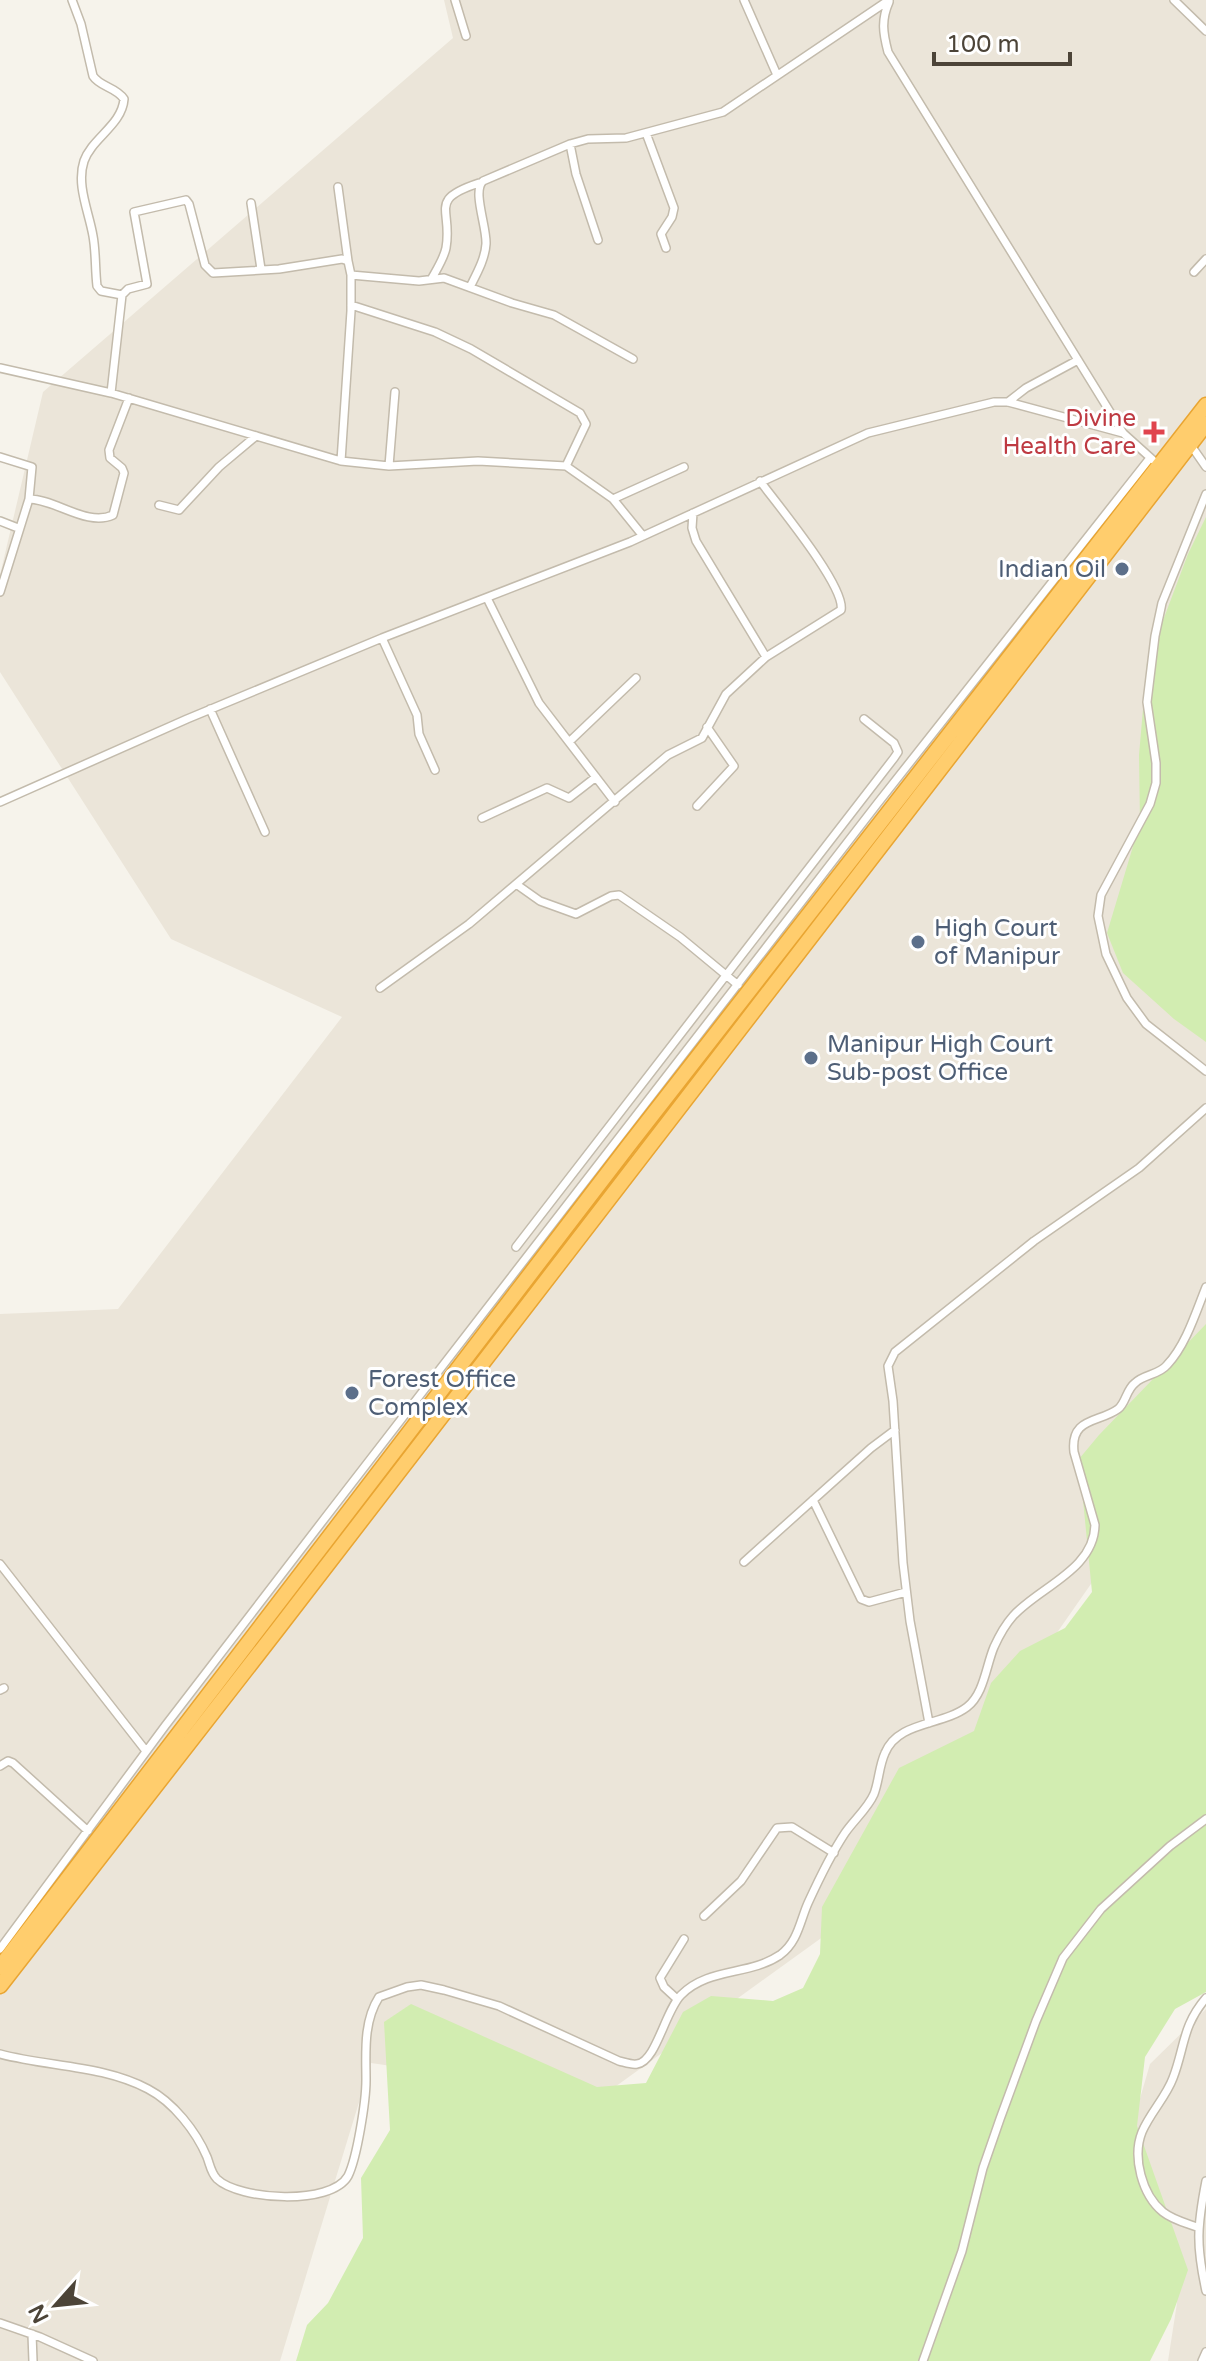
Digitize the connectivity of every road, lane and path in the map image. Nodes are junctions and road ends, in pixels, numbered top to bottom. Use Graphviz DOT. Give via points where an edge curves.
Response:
graph roads {
  1 [pos="72,0"];
  2 [pos="455,0"];
  3 [pos="744,0"];
  4 [pos="889,0"];
  5 [pos="1174,0"];
  6 [pos="1206,31"];
  7 [pos="466,36"];
  8 [pos="777,75"];
  9 [pos="646,133"];
  10 [pos="570,144"];
  11 [pos="479,183"];
  12 [pos="338,187"];
  13 [pos="251,203"];
  14 [pos="598,240"];
  15 [pos="666,248"];
  16 [pos="1206,259"];
  17 [pos="348,261"];
  18 [pos="261,269"];
  19 [pos="1194,272"];
  20 [pos="351,275"];
  21 [pos="432,278"];
  22 [pos="470,287"];
  23 [pos="122,295"];
  24 [pos="351,305"];
  25 [pos="633,359"];
  26 [pos="1078,360"];
  27 [pos="0,368"];
  28 [pos="395,392"];
  29 [pos="111,393"];
  30 [pos="129,398"];
  31 [pos="1008,402"];
  32 [pos="1206,405"];
  33 [pos="1206,424"];
  34 [pos="1123,433"];
  35 [pos="256,436"];
  36 [pos="1190,444"];
  37 [pos="0,457"];
  38 [pos="341,461"];
  39 [pos="1159,465"];
  40 [pos="389,466"];
  41 [pos="566,466"];
  42 [pos="684,467"];
  43 [pos="1206,467"];
  44 [pos="760,481"];
  45 [pos="1206,494"];
  46 [pos="29,499"];
  47 [pos="613,499"];
  48 [pos="159,505"];
  49 [pos="693,513"];
  50 [pos="0,521"];
  51 [pos="18,528"];
  52 [pos="643,536"];
  53 [pos="0,592"];
  54 [pos="487,598"];
  55 [pos="382,638"];
  56 [pos="766,657"];
  57 [pos="636,678"];
  58 [pos="210,709"];
  59 [pos="864,719"];
  60 [pos="707,727"];
  61 [pos="569,742"];
  62 [pos="435,770"];
  63 [pos="596,777"];
  64 [pos="0,802"];
  65 [pos="615,802"];
  66 [pos="697,806"];
  67 [pos="482,818"];
  68 [pos="265,832"];
  69 [pos="516,884"];
  70 [pos="726,975"];
  71 [pos="738,985"];
  72 [pos="380,988"];
  73 [pos="1206,1071"];
  74 [pos="1206,1108"];
  75 [pos="516,1247"];
  76 [pos="1206,1287"];
  77 [pos="895,1430"];
  78 [pos="813,1500"];
  79 [pos="744,1562"];
  80 [pos="0,1564"];
  81 [pos="906,1592"];
  82 [pos="929,1723"];
  83 [pos="146,1751"];
  84 [pos="0,1766"];
  85 [pos="1206,1819"];
  86 [pos="88,1831"];
  87 [pos="834,1853"];
  88 [pos="704,1916"];
  89 [pos="684,1939"];
  90 [pos="0,1949"];
  91 [pos="0,1967"];
  92 [pos="0,1986"];
  93 [pos="1206,1998"];
  94 [pos="677,1999"];
  95 [pos="0,2054"];
  96 [pos="1206,2181"];
  97 [pos="1197,2227"];
  98 [pos="1206,2291"];
  99 [pos="0,2323"];
  100 [pos="32,2334"];
  101 [pos="1206,2352"];
  102 [pos="33,2361"];
  103 [pos="93,2361"];
  104 [pos="923,2361"];
  105 [pos="1202,2361"];
  1 -- 23 [label="street" via="93,76 124,99 117,118 84,160 82,178 97,286"];
  2 -- 7 [label="street"];
  3 -- 8 [label="street"];
  4 -- 8 [label="street"];
  4 -- 26 [label="street" via="882,32 888,52"];
  5 -- 6 [label="street"];
  8 -- 9 [label="street" via="723,112"];
  9 -- 10 [label="street"];
  9 -- 15 [label="street" via="674,208 661,234"];
  10 -- 11 [label="street"];
  10 -- 14 [label="street"];
  11 -- 21 [label="street" via="456,191 447,201 446,248"];
  11 -- 22 [label="street" via="485,250"];
  12 -- 17 [label="street"];
  13 -- 18 [label="street"];
  16 -- 19 [label="street"];
  17 -- 18 [label="street"];
  17 -- 20 [label="street"];
  18 -- 23 [label="street" via="208,270 189,204 183,200 134,212 147,284"];
  20 -- 21 [label="street"];
  20 -- 24 [label="street"];
  21 -- 22 [label="street"];
  22 -- 25 [label="street" via="554,315"];
  23 -- 29 [label="street"];
  24 -- 38 [label="street"];
  24 -- 41 [label="street" via="459,343 580,413 586,424"];
  26 -- 31 [label="street"];
  26 -- 34 [label="street"];
  27 -- 29 [label="street"];
  28 -- 40 [label="street"];
  29 -- 30 [label="street"];
  30 -- 35 [label="street"];
  30 -- 46 [label="street" via="109,450 124,473 113,515 87,515"];
  31 -- 34 [label="street"];
  31 -- 44 [label="street" via="868,433"];
  32 -- 39 [label="highway"];
  33 -- 36 [label="highway"];
  34 -- 39 [label="street"];
  35 -- 38 [label="street"];
  35 -- 48 [label="street" via="179,510"];
  36 -- 39 [label="highway"];
  36 -- 43 [label="street"];
  37 -- 46 [label="street" via="32,467"];
  38 -- 40 [label="street"];
  39 -- 71 [label="street" via="895,780"];
  39 -- 91 [label="highway"];
  39 -- 92 [label="highway" via="277,1630"];
  40 -- 41 [label="street" via="478,461"];
  41 -- 47 [label="street"];
  42 -- 47 [label="street"];
  44 -- 49 [label="street"];
  44 -- 56 [label="street" via="823,567 843,606"];
  45 -- 73 [label="street" via="1162,603 1155,636 1147,702 1156,783 1101,895 1098,916 1106,954 1127,998 1146,1024"];
  46 -- 51 [label="street"];
  47 -- 52 [label="street"];
  49 -- 52 [label="street"];
  49 -- 56 [label="street" via="696,541"];
  50 -- 51 [label="street"];
  51 -- 53 [label="street"];
  52 -- 54 [label="street"];
  54 -- 55 [label="street"];
  54 -- 61 [label="street" via="539,703"];
  55 -- 58 [label="street"];
  55 -- 62 [label="street"];
  56 -- 60 [label="street" via="726,694"];
  57 -- 61 [label="street"];
  58 -- 64 [label="street"];
  58 -- 68 [label="street"];
  59 -- 70 [label="street" via="898,752"];
  60 -- 65 [label="street" via="702,738 668,755"];
  60 -- 66 [label="street" via="734,766"];
  61 -- 63 [label="street"];
  63 -- 65 [label="street"];
  63 -- 67 [label="street" via="569,798 547,788"];
  65 -- 69 [label="street"];
  69 -- 70 [label="street" via="540,901 576,914 619,895"];
  69 -- 72 [label="street"];
  70 -- 71 [label="street"];
  70 -- 75 [label="street"];
  71 -- 83 [label="street"];
  74 -- 77 [label="street" via="1139,1168 1034,1241 895,1352 888,1366"];
  76 -- 82 [label="street" via="1167,1366 1137,1381 1118,1409 1076,1433 1074,1452 1095,1525 1090,1546 1061,1580 1033,1598 1003,1629 975,1698"];
  77 -- 78 [label="street"];
  77 -- 81 [label="street"];
  78 -- 79 [label="street"];
  78 -- 81 [label="street" via="861,1599 869,1602"];
  80 -- 83 [label="street"];
  81 -- 82 [label="street"];
  82 -- 87 [label="street" via="892,1742 873,1796"];
  83 -- 86 [label="street"];
  84 -- 86 [label="street" via="13,1763"];
  85 -- 104 [label="street" via="1101,1909 1063,1958 983,2168 962,2251"];
  86 -- 90 [label="street"];
  87 -- 88 [label="street" via="792,1827 777,1828 741,1881"];
  87 -- 94 [label="street" via="788,1948 754,1966 708,1977"];
  89 -- 94 [label="street" via="660,1978"];
  93 -- 97 [label="street" via="1188,2025 1172,2081 1141,2134 1138,2155 1146,2189 1158,2207"];
  94 -- 95 [label="street" via="651,2054 632,2064 457,1993 421,1985 383,1995 376,2002 365,2045 365,2095 350,2171 337,2188 312,2196 250,2192 223,2183 174,2110 134,2082"];
  96 -- 97 [label="street"];
  97 -- 98 [label="street"];
  99 -- 100 [label="street"];
  100 -- 102 [label="street"];
  100 -- 103 [label="street"];
  101 -- 105 [label="street"];
}
